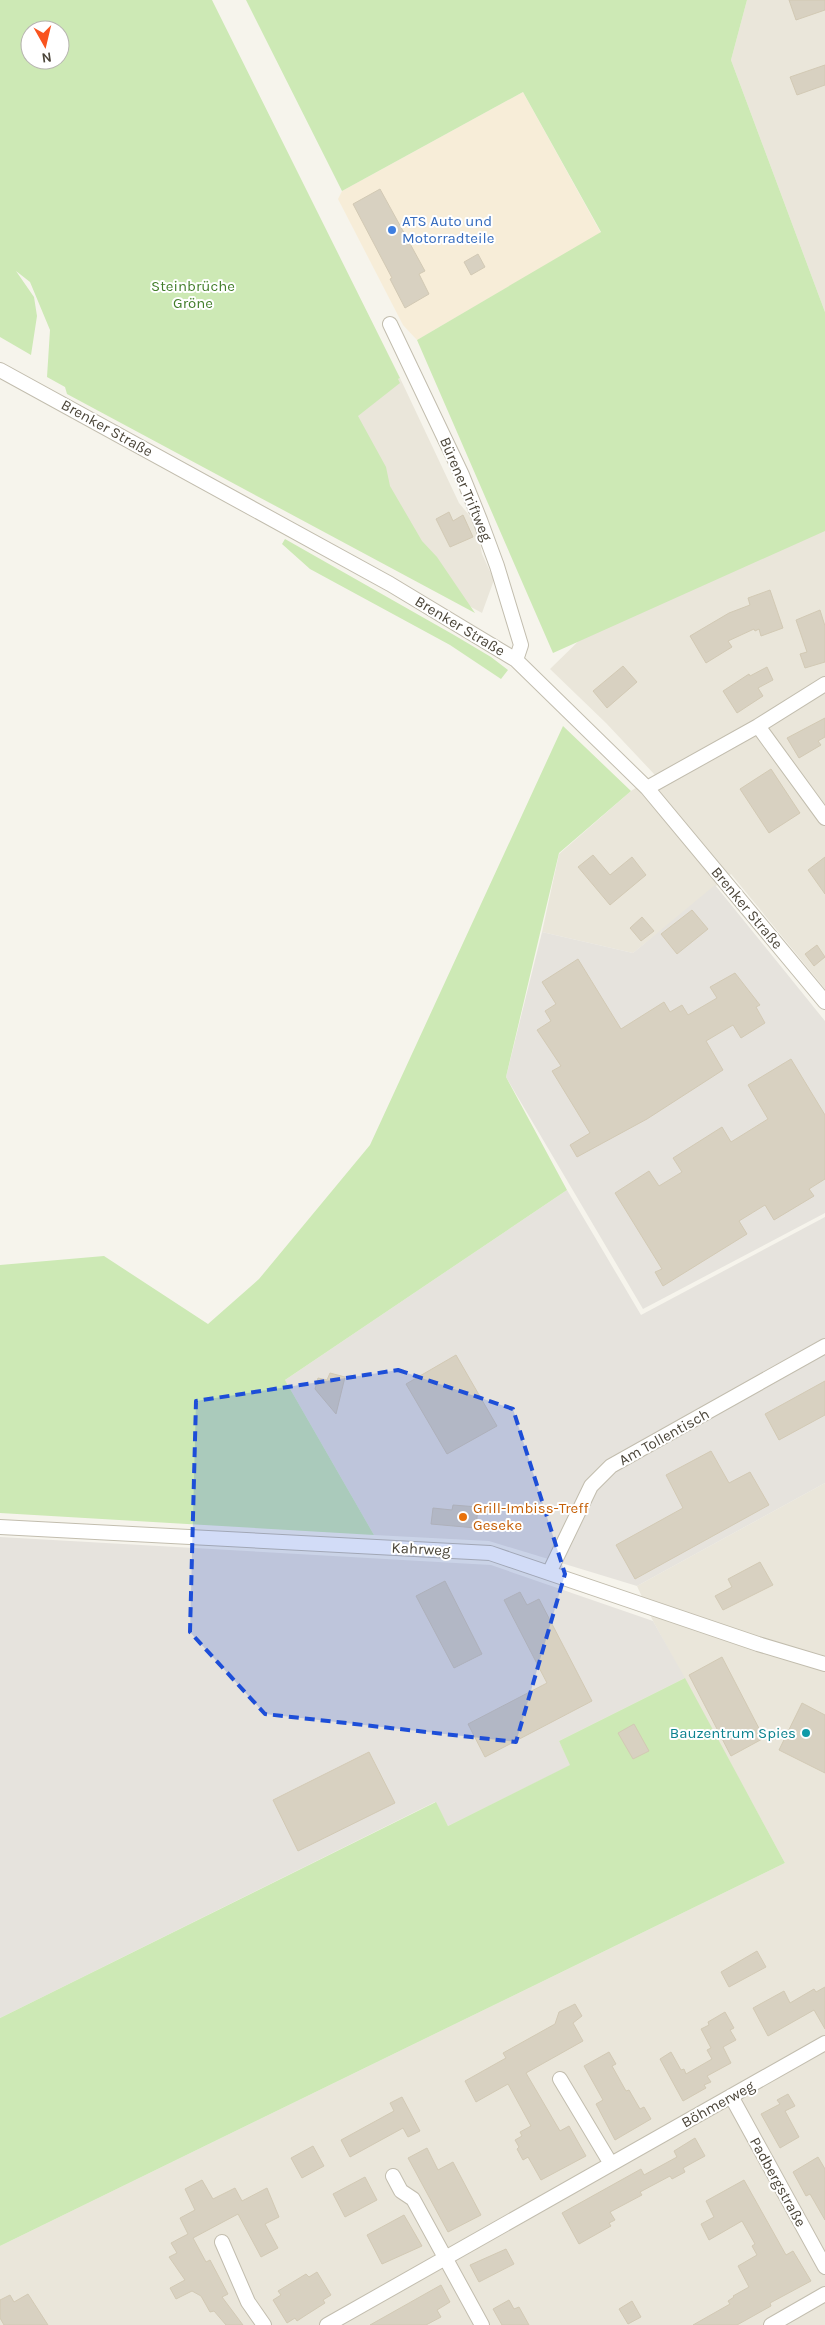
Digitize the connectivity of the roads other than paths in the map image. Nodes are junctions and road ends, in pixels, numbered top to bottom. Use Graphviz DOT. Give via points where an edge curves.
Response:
graph roads {
  1 [pos="390,324"];
  2 [pos="0,370"];
  3 [pos="516,660"];
  4 [pos="825,684"];
  5 [pos="758,726"];
  6 [pos="647,788"];
  7 [pos="825,818"];
  8 [pos="825,1002"];
  9 [pos="825,1346"];
  10 [pos="0,1527"];
  11 [pos="549,1573"];
  12 [pos="825,1664"];
  13 [pos="825,2043"];
  14 [pos="560,2079"];
  15 [pos="731,2096"];
  16 [pos="611,2164"];
  17 [pos="393,2176"];
  18 [pos="222,2242"];
  19 [pos="445,2257"];
  20 [pos="825,2267"];
  21 [pos="825,2294"];
  22 [pos="264,2325"];
  23 [pos="327,2325"];
  24 [pos="482,2325"];
  25 [pos="771,2325"];
  1 -- 3 [label="street, Bürener Triftweg" via="480,520 521,645"];
  2 -- 3 [label="street, Brenker Straße" via="390,584"];
  3 -- 6 [label="street, Brenker Straße"];
  4 -- 5 [label="street"];
  5 -- 6 [label="street"];
  5 -- 7 [label="street"];
  6 -- 8 [label="street, Brenker Straße"];
  9 -- 11 [label="street, Am Tollentisch" via="611,1466 591,1486"];
  10 -- 11 [label="street, Kahrweg" via="490,1553"];
  11 -- 12 [label="street, Kahrweg"];
  13 -- 15 [label="street, Böhmerweg"];
  14 -- 16 [label="street"];
  15 -- 16 [label="street, Böhmerweg"];
  15 -- 20 [label="street, Padbergstraße"];
  16 -- 19 [label="street, Böhmerweg"];
  17 -- 19 [label="street" via="401,2191 413,2199"];
  18 -- 22 [label="street" via="248,2302"];
  19 -- 23 [label="street, Böhmerweg"];
  19 -- 24 [label="street"];
  21 -- 25 [label="street"];
}
